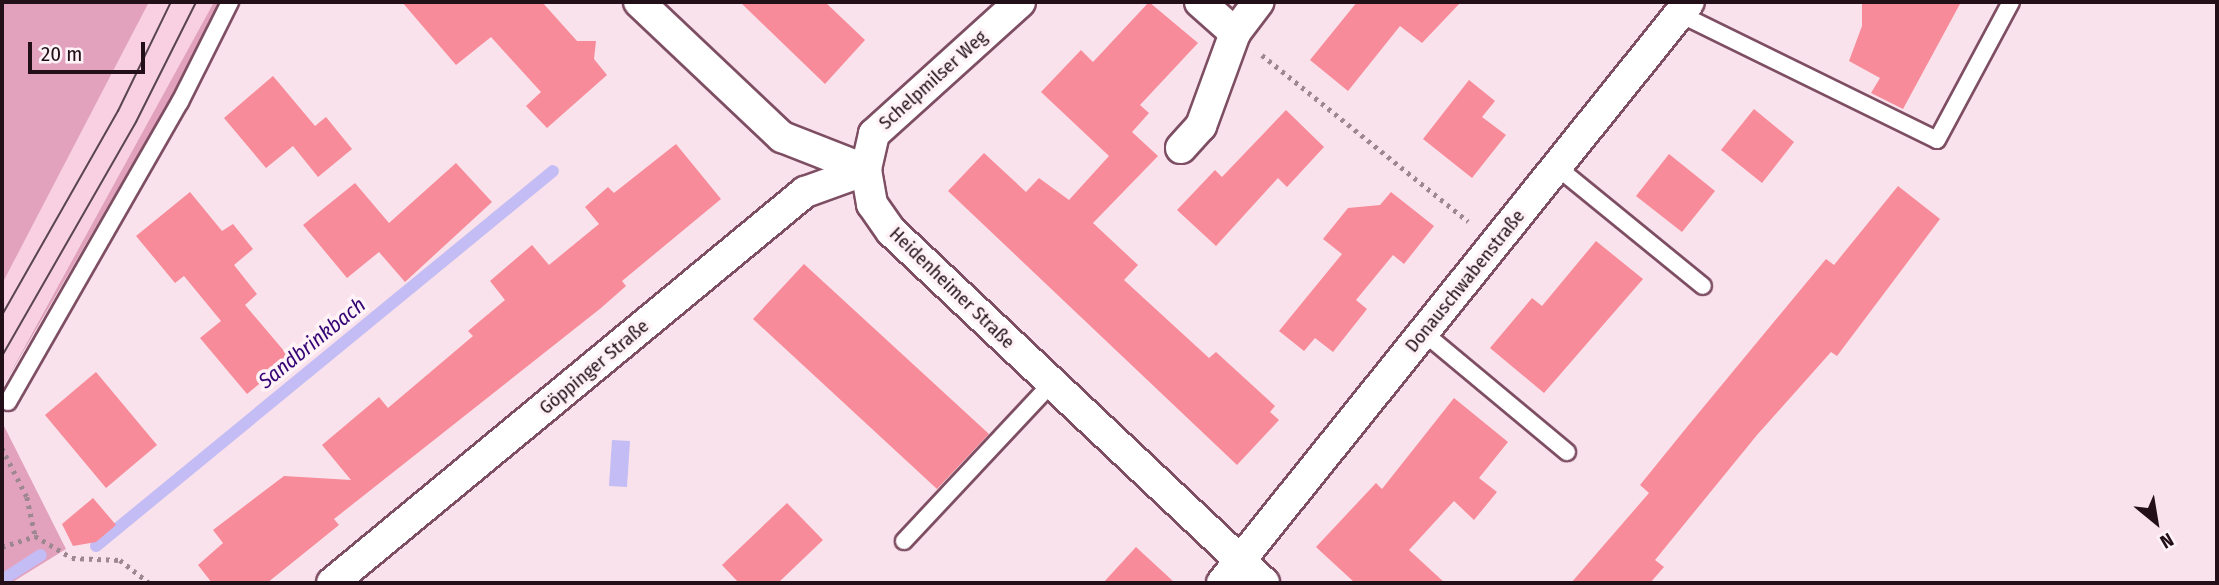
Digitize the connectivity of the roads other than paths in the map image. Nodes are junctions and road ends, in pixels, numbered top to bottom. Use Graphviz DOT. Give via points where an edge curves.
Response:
graph roads {
  1 [pos="230,2"];
  2 [pos="639,2"];
  3 [pos="1020,2"];
  4 [pos="1200,2"];
  5 [pos="1258,2"];
  6 [pos="2011,2"];
  7 [pos="1685,8"];
  8 [pos="1235,33"];
  9 [pos="1181,148"];
  10 [pos="1557,167"];
  11 [pos="866,170"];
  12 [pos="1703,286"];
  13 [pos="1424,333"];
  14 [pos="1052,383"];
  15 [pos="8,402"];
  16 [pos="1567,452"];
  17 [pos="904,541"];
  18 [pos="1231,572"];
  19 [pos="332,583"];
  20 [pos="1264,583"];
  1 -- 15 [label="lane" via="114,222"];
  2 -- 11 [label="street" via="782,137"];
  3 -- 11 [label="street, Schelpmilser Weg" via="899,106 874,134"];
  4 -- 8 [label="street"];
  5 -- 8 [label="street"];
  6 -- 7 [label="lane" via="1937,140"];
  7 -- 10 [label="street, Donauschwabenstraße"];
  8 -- 9 [label="street" via="1201,126"];
  10 -- 12 [label="lane"];
  10 -- 13 [label="street, Donauschwabenstraße"];
  11 -- 14 [label="street, Heidenheimer Straße" via="872,204 891,231"];
  11 -- 19 [label="street, Göppinger Straße" via="805,192"];
  13 -- 16 [label="lane"];
  13 -- 18 [label="street, Donauschwabenstraße"];
  14 -- 17 [label="lane"];
  14 -- 18 [label="street, Heidenheimer Straße"];
  18 -- 20 [label="street, Heidenheimer Straße"];
}
